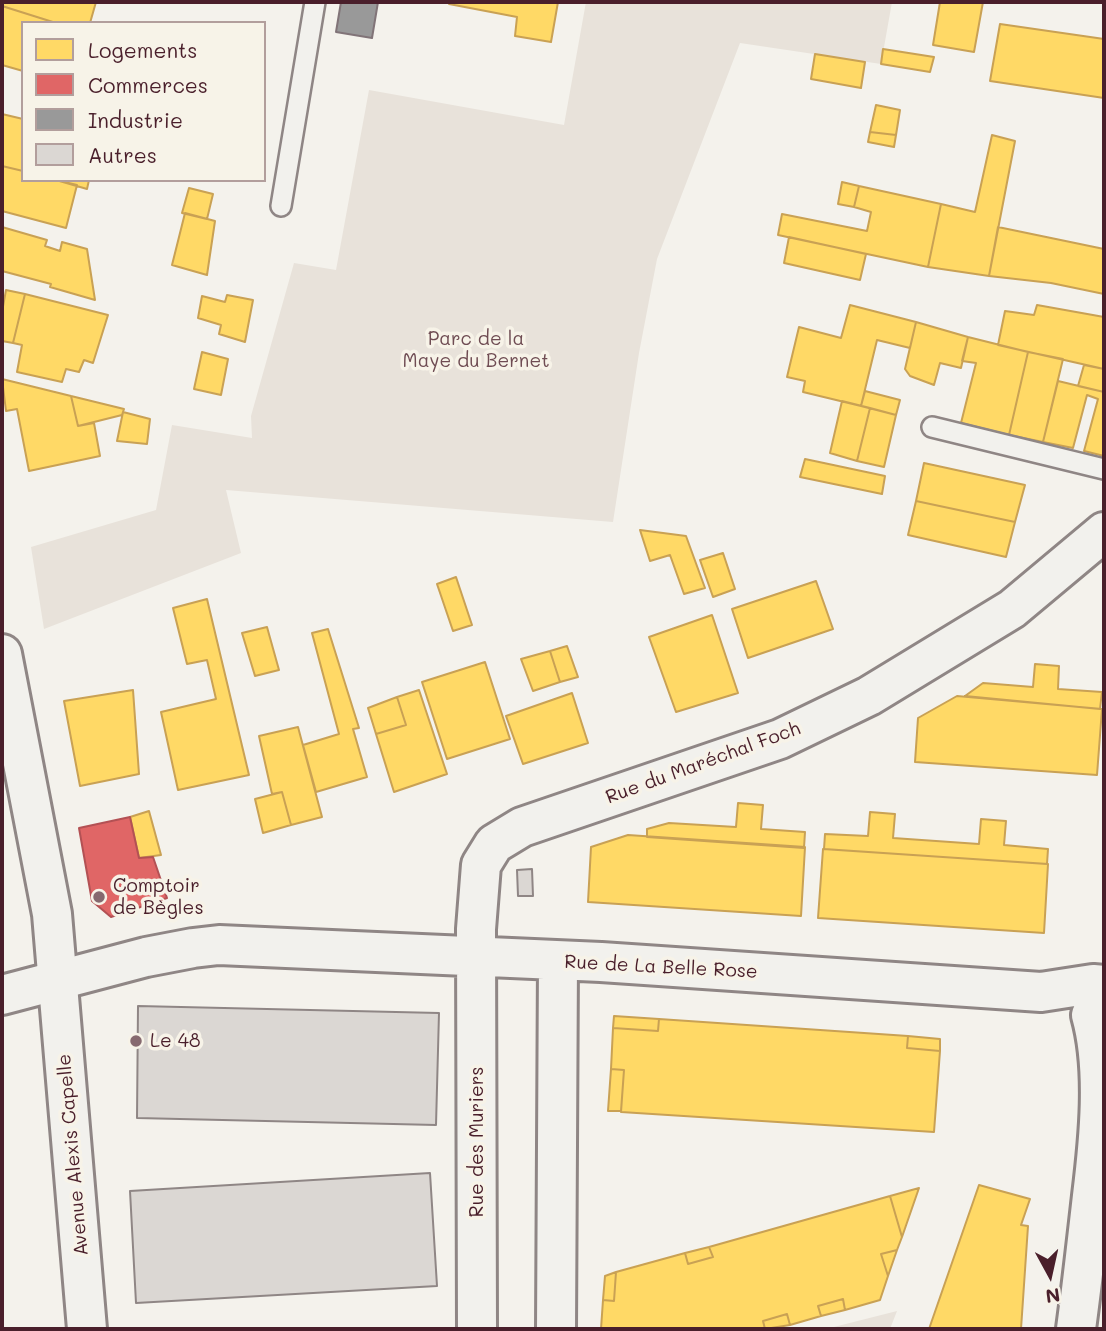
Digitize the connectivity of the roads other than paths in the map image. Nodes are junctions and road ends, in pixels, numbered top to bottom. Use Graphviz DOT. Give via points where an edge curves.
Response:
graph roads {
  1 [pos="316,2"];
  2 [pos="281,206"];
  3 [pos="932,427"];
  4 [pos="1104,469"];
  5 [pos="1104,531"];
  6 [pos="2,654"];
  7 [pos="476,956"];
  8 [pos="558,961"];
  9 [pos="58,981"];
  10 [pos="2,995"];
  11 [pos="1100,1006"];
  12 [pos="87,1329"];
  13 [pos="477,1329"];
  14 [pos="556,1329"];
  15 [pos="1076,1329"];
  1 -- 2 [label="lane"];
  3 -- 4 [label="lane"];
  5 -- 7 [label="street, Rue du Maréchal Foch" via="1012,608 869,696 780,739 522,827 494,844 481,865"];
  6 -- 9 [label="street, Avenue Alexis Capelle" via="50,898"];
  7 -- 8 [label="street, Rue de La Belle Rose"];
  7 -- 9 [label="street, Rue de La Belle Rose" via="219,945 146,957"];
  7 -- 13 [label="street, Rue des Muriers"];
  8 -- 11 [label="street, Rue de La Belle Rose" via="1041,992"];
  8 -- 14 [label="street"];
  9 -- 10 [label="street"];
  9 -- 12 [label="street, Avenue Alexis Capelle"];
  11 -- 15 [label="street" via="1103,1077"];
}
